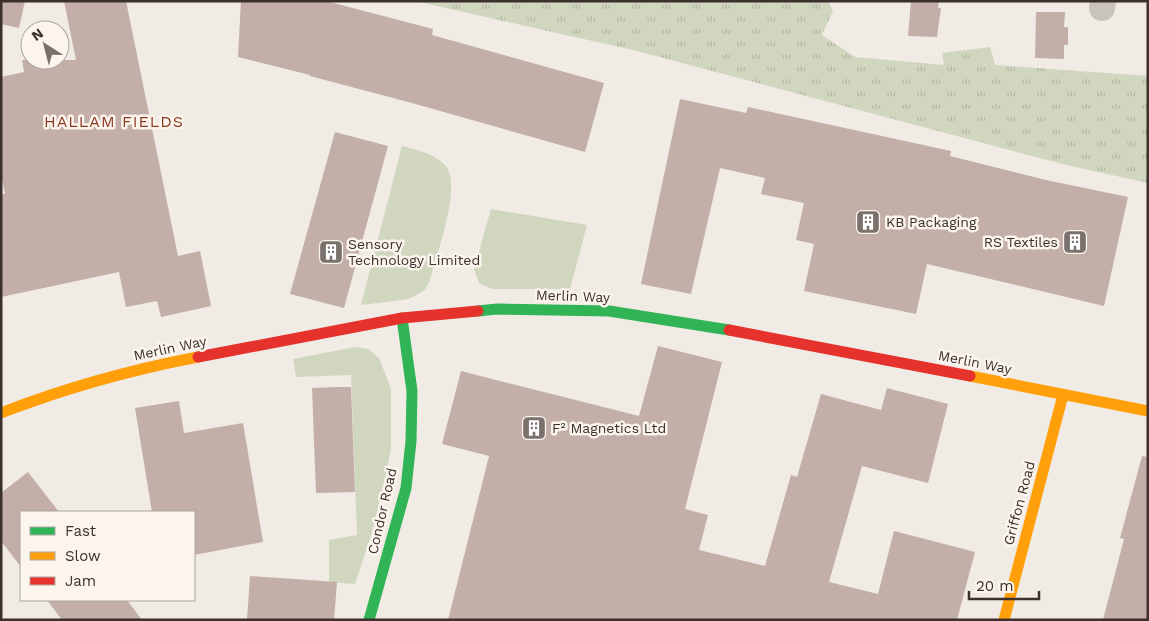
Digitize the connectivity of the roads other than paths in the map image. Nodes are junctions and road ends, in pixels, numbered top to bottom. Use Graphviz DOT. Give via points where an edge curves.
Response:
graph roads {
  1 [pos="402,318"];
  2 [pos="1063,395"];
  3 [pos="1148,410"];
  4 [pos="1,413"];
  5 [pos="369,620"];
  6 [pos="1004,620"];
  1 -- 2 [label="street, Merlin Way" via="497,309 609,311 705,325"];
  1 -- 4 [label="street, Merlin Way" via="157,365 34,400"];
  1 -- 5 [label="street, Condor Road" via="412,391 406,488"];
  2 -- 3 [label="street, Merlin Way"];
  2 -- 6 [label="street, Griffon Road"];
}
